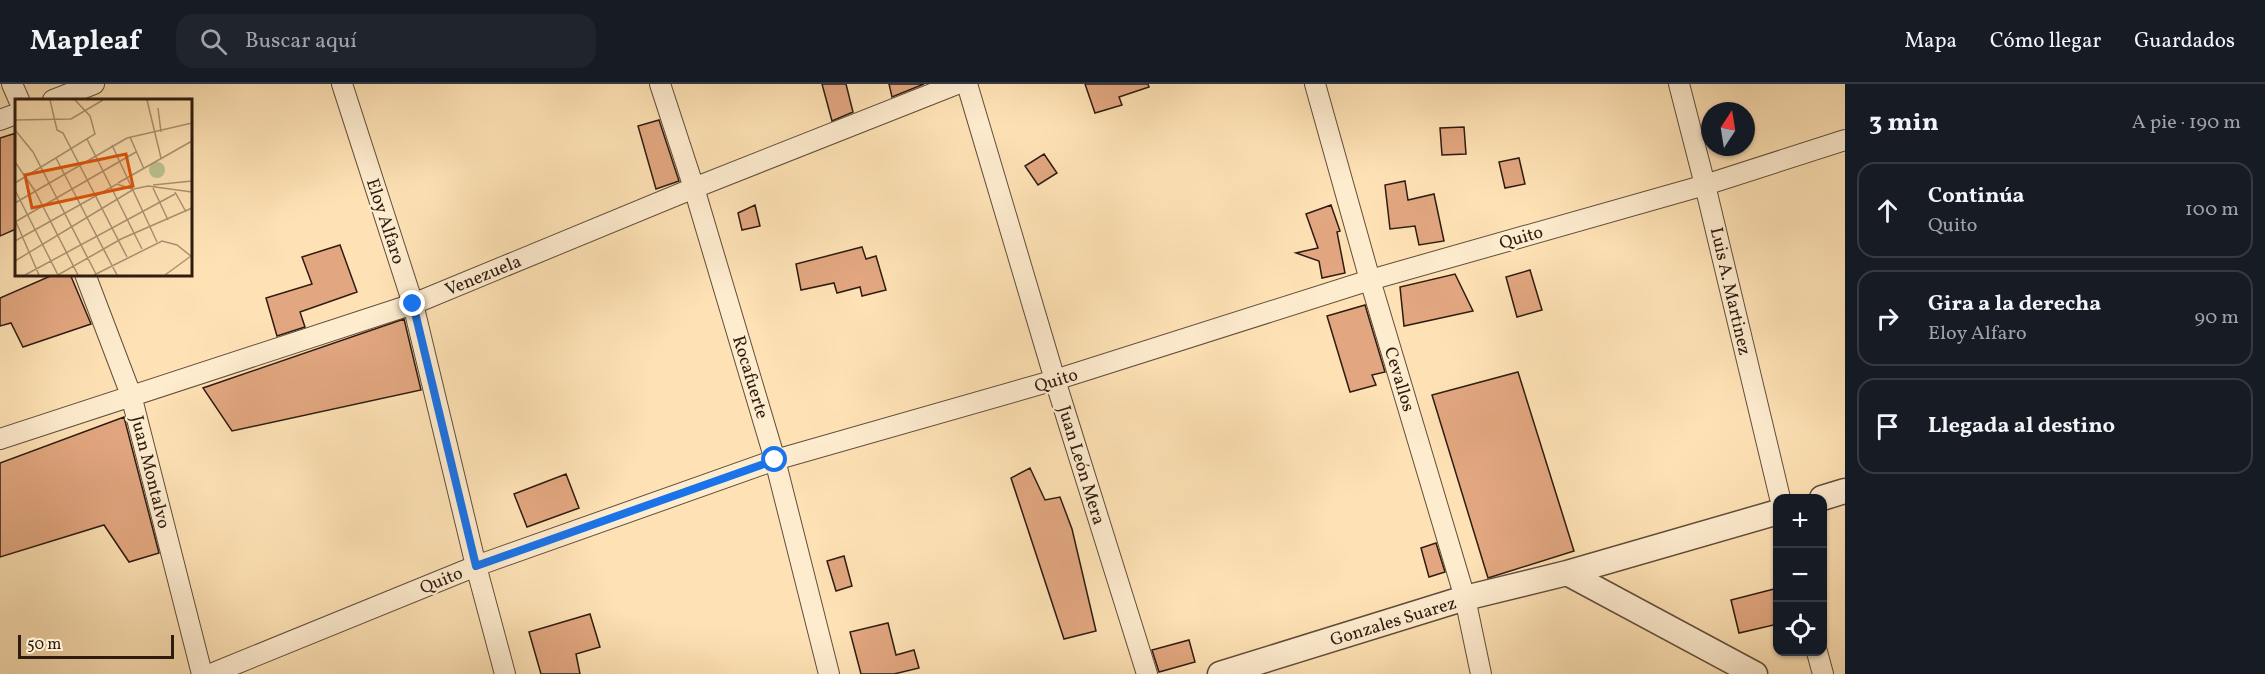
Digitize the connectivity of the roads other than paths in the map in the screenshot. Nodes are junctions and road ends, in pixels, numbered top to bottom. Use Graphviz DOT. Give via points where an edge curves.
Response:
graph roads {
  1 [pos="12,84"];
  2 [pos="94,84"];
  3 [pos="342,84"];
  4 [pos="660,84"];
  5 [pos="957,84"];
  6 [pos="967,84"];
  7 [pos="1315,84"];
  8 [pos="1679,84"];
  9 [pos="19,99"];
  10 [pos="56,99"];
  11 [pos="15,114"];
  12 [pos="0,120"];
  13 [pos="1845,140"];
  14 [pos="1705,185"];
  15 [pos="694,188"];
  16 [pos="86,276"];
  17 [pos="1370,280"];
  18 [pos="413,304"];
  19 [pos="1055,380"];
  20 [pos="131,395"];
  21 [pos="0,439"];
  22 [pos="775,460"];
  23 [pos="1845,491"];
  24 [pos="1779,494"];
  25 [pos="1827,496"];
  26 [pos="1773,513"];
  27 [pos="476,566"];
  28 [pos="1567,573"];
  29 [pos="1465,598"];
  30 [pos="1819,656"];
  31 [pos="202,674"];
  32 [pos="211,674"];
  33 [pos="505,674"];
  34 [pos="829,674"];
  35 [pos="1147,674"];
  36 [pos="1220,674"];
  37 [pos="1481,674"];
  38 [pos="1755,674"];
  39 [pos="1823,674"];
  1 -- 9 [label="street"];
  2 -- 10 [label="street"];
  3 -- 18 [label="street, Eloy Alfaro"];
  4 -- 15 [label="street, Rocafuerte"];
  5 -- 15 [label="street, Venezuela"];
  6 -- 19 [label="street, Juan León Mera"];
  7 -- 17 [label="street, Cevallos"];
  8 -- 14 [label="street, Luis A. Martinez"];
  11 -- 12 [label="street"];
  13 -- 14 [label="street, Quito"];
  14 -- 17 [label="street, Quito"];
  14 -- 24 [label="street, Luis A. Martinez"];
  15 -- 18 [label="street, Venezuela"];
  15 -- 22 [label="street, Rocafuerte"];
  16 -- 20 [label="street, Juan Montalvo"];
  17 -- 19 [label="street, Quito"];
  17 -- 29 [label="street, Cevallos"];
  18 -- 20 [label="street, Venezuela"];
  18 -- 27 [label="street, Eloy Alfaro"];
  19 -- 22 [label="street, Quito"];
  19 -- 35 [label="street, Juan León Mera"];
  20 -- 21 [label="street, Venezuela"];
  20 -- 31 [label="street, Juan Montalvo"];
  22 -- 27 [label="street, Quito"];
  22 -- 34 [label="street, Rocafuerte"];
  23 -- 25 [label="street"];
  26 -- 28 [label="street, Gonzales Suarez"];
  27 -- 32 [label="street, Quito"];
  27 -- 33 [label="street, Eloy Alfaro"];
  28 -- 29 [label="street, Gonzales Suarez"];
  28 -- 38 [label="street"];
  29 -- 36 [label="street, Gonzales Suarez"];
  29 -- 37 [label="street, Cevallos"];
  30 -- 39 [label="street"];
}
